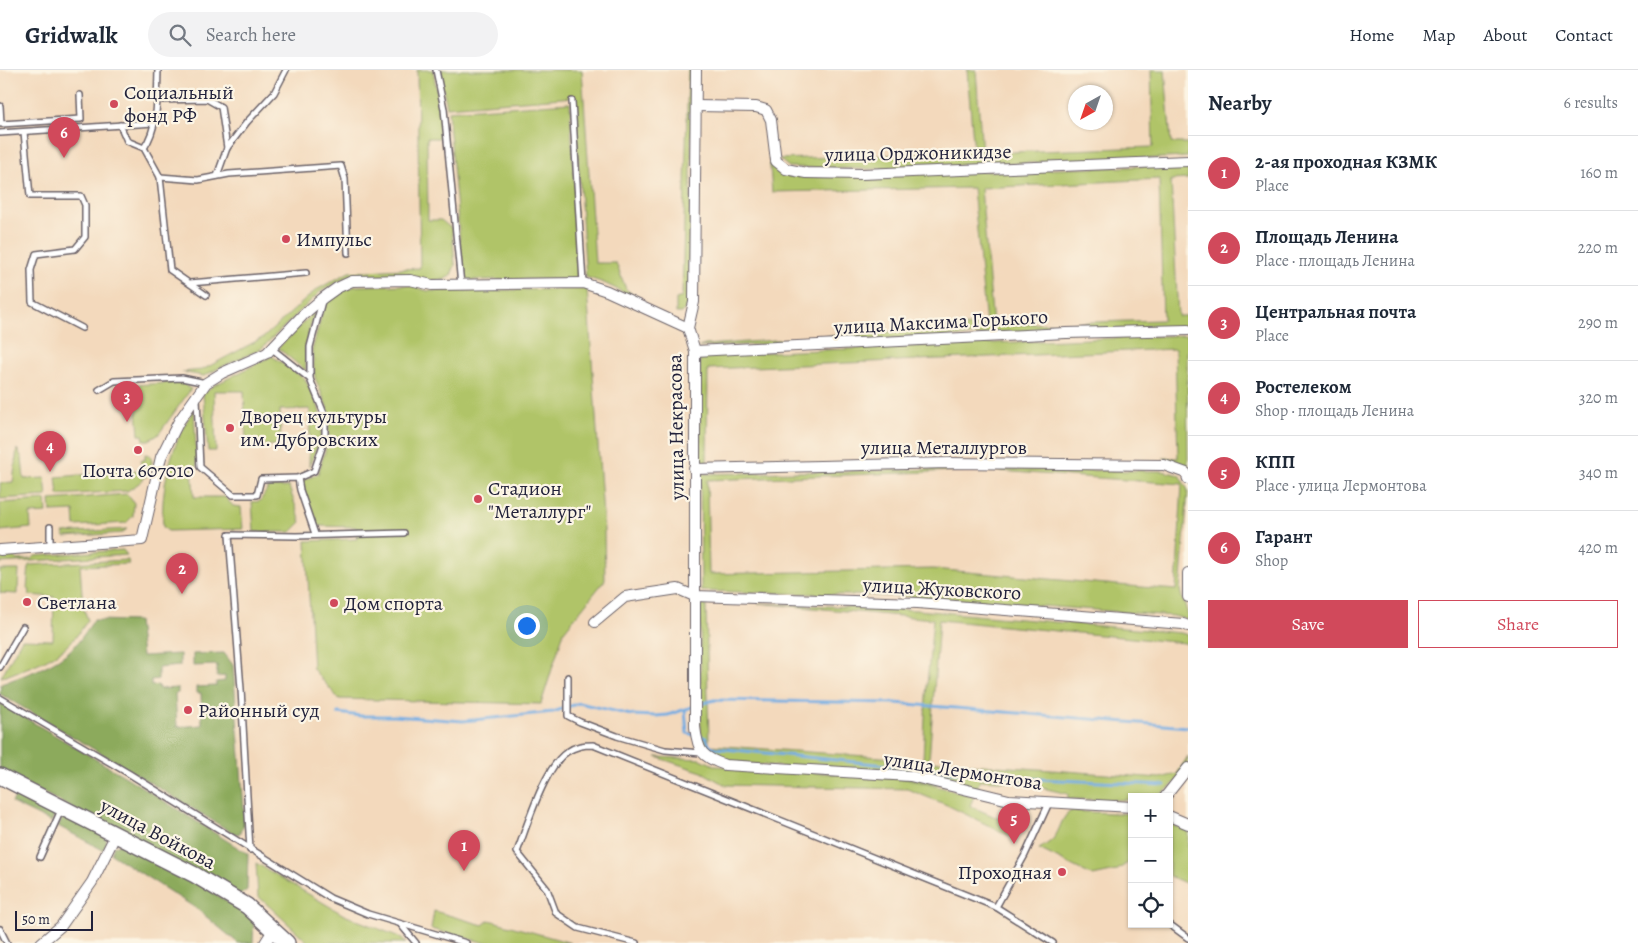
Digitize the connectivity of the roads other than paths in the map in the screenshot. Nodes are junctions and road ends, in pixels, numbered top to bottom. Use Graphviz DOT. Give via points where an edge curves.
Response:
graph roads {
  1 [pos="158,70"];
  2 [pos="286,70"];
  3 [pos="436,70"];
  4 [pos="696,70"];
  5 [pos="80,95"];
  6 [pos="157,100"];
  7 [pos="572,100"];
  8 [pos="0,106"];
  9 [pos="696,106"];
  10 [pos="154,123"];
  11 [pos="120,125"];
  12 [pos="24,132"];
  13 [pos="0,133"];
  14 [pos="144,148"];
  15 [pos="227,148"];
  16 [pos="1188,161"];
  17 [pos="217,176"];
  18 [pos="160,177"];
  19 [pos="348,253"];
  20 [pos="306,273"];
  21 [pos="583,282"];
  22 [pos="189,283"];
  23 [pos="461,285"];
  24 [pos="206,295"];
  25 [pos="322,298"];
  26 [pos="82,328"];
  27 [pos="688,328"];
  28 [pos="1188,330"];
  29 [pos="271,348"];
  30 [pos="695,351"];
  31 [pos="310,379"];
  32 [pos="206,383"];
  33 [pos="99,390"];
  34 [pos="196,396"];
  35 [pos="694,469"];
  36 [pos="298,478"];
  37 [pos="1188,479"];
  38 [pos="50,527"];
  39 [pos="404,533"];
  40 [pos="315,534"];
  41 [pos="50,546"];
  42 [pos="0,550"];
  43 [pos="1188,573"];
  44 [pos="694,596"];
  45 [pos="1188,596"];
  46 [pos="595,622"];
  47 [pos="1188,626"];
  48 [pos="23,627"];
  49 [pos="0,667"];
  50 [pos="568,677"];
  51 [pos="0,698"];
  52 [pos="702,753"];
  53 [pos="1188,768"];
  54 [pos="0,776"];
  55 [pos="1168,793"];
  56 [pos="1049,803"];
  57 [pos="62,807"];
  58 [pos="1128,807"];
  59 [pos="1173,818"];
  60 [pos="1188,824"];
  61 [pos="116,834"];
  62 [pos="250,850"];
  63 [pos="40,857"];
  64 [pos="996,907"];
  65 [pos="401,924"];
  66 [pos="1173,927"];
  67 [pos="0,929"];
  68 [pos="274,929"];
  69 [pos="1188,938"];
  70 [pos="7,943"];
  71 [pos="41,943"];
  72 [pos="265,943"];
  73 [pos="288,943"];
  74 [pos="416,943"];
  75 [pos="466,943"];
  76 [pos="636,943"];
  77 [pos="1053,943"];
  1 -- 6 [label="lane"];
  2 -- 15 [label="lane" via="274,93"];
  3 -- 23 [label="lane" via="444,109"];
  4 -- 9 [label="street, улица Некрасова"];
  5 -- 8 [label="lane" via="81,118 1,124"];
  6 -- 10 [label="lane"];
  6 -- 15 [label="lane" via="207,99 221,107"];
  7 -- 21 [label="lane"];
  9 -- 16 [label="street, улица Орджоникидзе" via="766,110 771,120 776,161 786,169 806,173 871,174"];
  9 -- 27 [label="street, улица Некрасова" via="694,302"];
  10 -- 11 [label="lane"];
  10 -- 14 [label="lane"];
  11 -- 12 [label="lane"];
  11 -- 14 [label="lane" via="126,141"];
  12 -- 13 [label="lane"];
  12 -- 26 [label="lane" via="30,196 80,196 84,205 85,237 75,249 36,254 31,270 32,302"];
  14 -- 18 [label="lane"];
  15 -- 17 [label="lane"];
  17 -- 18 [label="lane" via="198,180"];
  17 -- 19 [label="lane" via="341,166 345,179"];
  18 -- 22 [label="lane" via="170,270"];
  20 -- 22 [label="lane"];
  21 -- 23 [label="street"];
  21 -- 27 [label="street"];
  22 -- 24 [label="lane"];
  23 -- 25 [label="street" via="432,285 410,280 352,281"];
  25 -- 29 [label="street"];
  25 -- 31 [label="lane" via="310,347"];
  27 -- 30 [label="street, улица Некрасова"];
  28 -- 30 [label="street, улица Максима Горького"];
  29 -- 31 [label="lane"];
  29 -- 32 [label="street" via="267,353"];
  30 -- 35 [label="street, улица Некрасова"];
  31 -- 36 [label="lane" via="325,416 324,439 314,471"];
  32 -- 33 [label="lane" via="182,378 114,381"];
  32 -- 34 [label="street"];
  34 -- 36 [label="lane" via="200,467 233,495 257,494 262,479"];
  34 -- 41 [label="street" via="178,422 161,457 142,540"];
  35 -- 37 [label="street, улица Металлургов" via="949,463 1164,465 1186,473"];
  35 -- 44 [label="street, улица Некрасова"];
  36 -- 40 [label="lane"];
  38 -- 41 [label="lane"];
  39 -- 40 [label="lane"];
  40 -- 62 [label="lane" via="229,535"];
  41 -- 42 [label="street"];
  43 -- 45 [label="street"];
  44 -- 46 [label="street, улица Жуковского" via="678,589 625,597"];
  44 -- 47 [label="street, улица Жуковского" via="918,603"];
  44 -- 52 [label="street, улица Некрасова" via="695,727"];
  48 -- 49 [label="lane"];
  50 -- 52 [label="lane" via="568,716 617,736 665,750"];
  51 -- 62 [label="lane"];
  52 -- 56 [label="street, улица Лермонтова" via="726,765 910,776 1008,800"];
  53 -- 55 [label="street"];
  54 -- 57 [label="street, улица Войкова"];
  56 -- 58 [label="street, улица Лермонтова"];
  56 -- 64 [label="lane"];
  57 -- 61 [label="street, улица Войкова"];
  57 -- 63 [label="lane"];
  59 -- 60 [label="street"];
  61 -- 68 [label="street, улица Войкова" via="247,906"];
  61 -- 71 [label="street" via="92,882 61,926"];
  62 -- 65 [label="lane" via="330,898"];
  64 -- 76 [label="lane" via="593,745 580,745 566,753 550,771 517,852 547,889 556,913 578,928"];
  64 -- 77 [label="lane"];
  65 -- 74 [label="lane"];
  65 -- 75 [label="lane"];
  66 -- 69 [label="lane"];
  67 -- 70 [label="lane"];
  68 -- 72 [label="street"];
  68 -- 73 [label="street, улица Войкова"];
}
